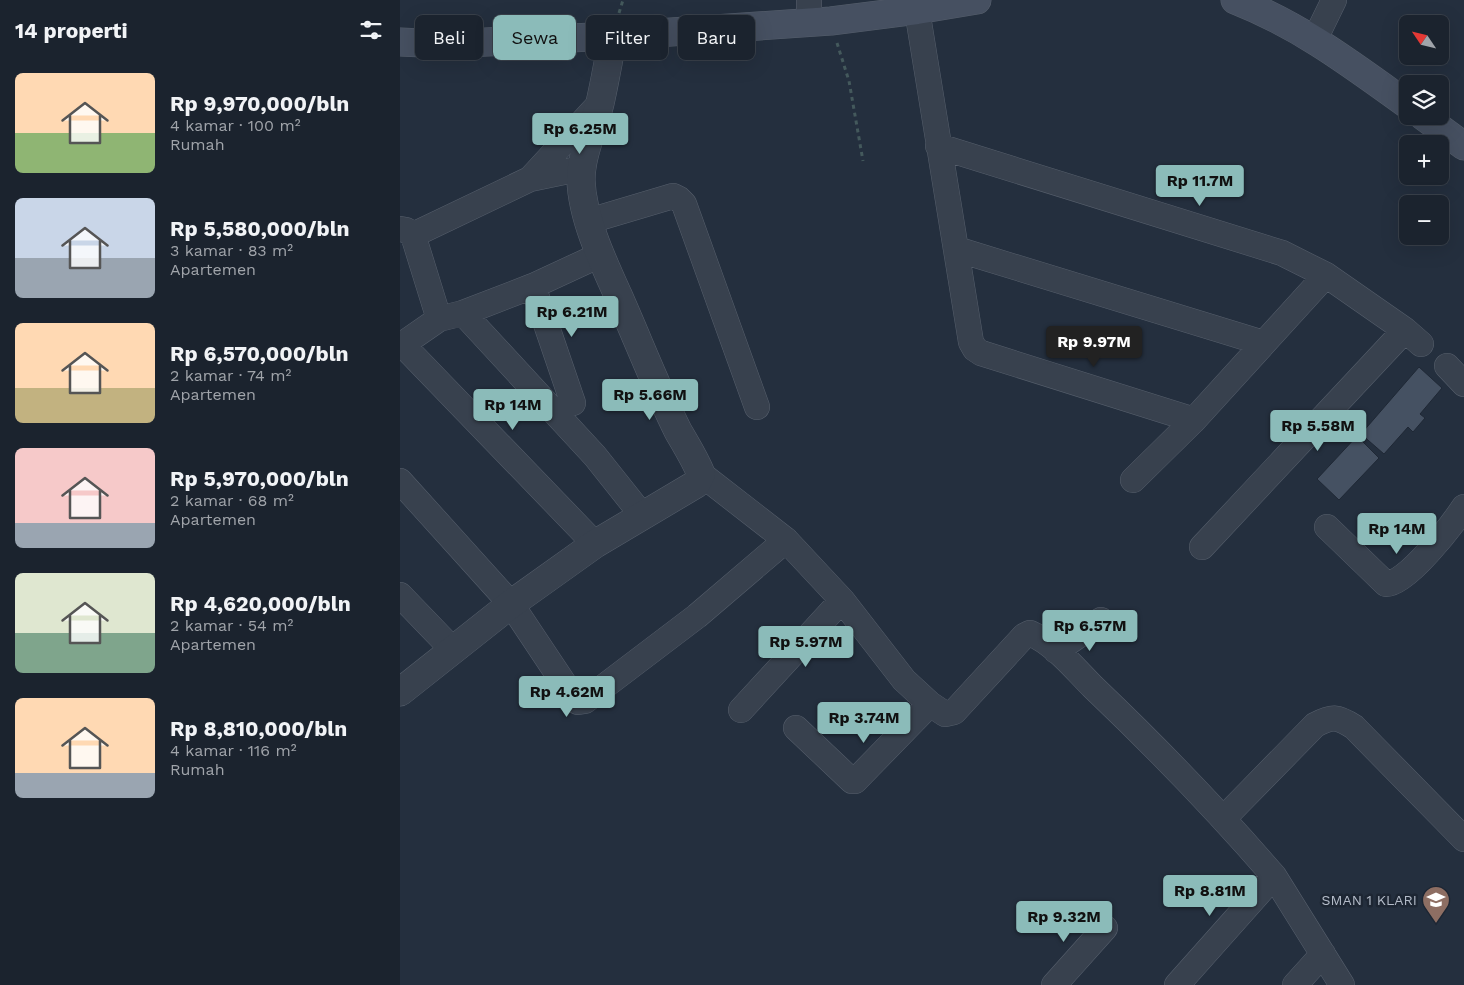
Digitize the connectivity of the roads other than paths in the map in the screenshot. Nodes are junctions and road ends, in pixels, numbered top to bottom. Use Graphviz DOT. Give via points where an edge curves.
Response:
graph roads {
  1 [pos="1236,0"];
  2 [pos="1334,0"];
  3 [pos="971,1"];
  4 [pos="917,10"];
  5 [pos="816,14"];
  6 [pos="668,30"];
  7 [pos="586,37"];
  8 [pos="1315,39"];
  9 [pos="400,42"];
  10 [pos="608,60"];
  11 [pos="1399,99"];
  12 [pos="600,104"];
  13 [pos="1435,125"];
  14 [pos="938,146"];
  15 [pos="1464,146"];
  16 [pos="583,168"];
  17 [pos="530,179"];
  18 [pos="589,221"];
  19 [pos="407,232"];
  20 [pos="956,249"];
  21 [pos="600,255"];
  22 [pos="1326,275"];
  23 [pos="533,286"];
  24 [pos="463,313"];
  25 [pos="439,319"];
  26 [pos="1263,343"];
  27 [pos="401,345"];
  28 [pos="1447,366"];
  29 [pos="1464,384"];
  30 [pos="573,402"];
  31 [pos="757,407"];
  32 [pos="1194,420"];
  33 [pos="701,474"];
  34 [pos="1133,480"];
  35 [pos="400,481"];
  36 [pos="1464,508"];
  37 [pos="642,515"];
  38 [pos="1327,527"];
  39 [pos="786,540"];
  40 [pos="595,544"];
  41 [pos="1202,547"];
  42 [pos="400,595"];
  43 [pos="842,600"];
  44 [pos="511,604"];
  45 [pos="1101,620"];
  46 [pos="453,650"];
  47 [pos="1056,651"];
  48 [pos="400,692"];
  49 [pos="930,704"];
  50 [pos="741,710"];
  51 [pos="796,728"];
  52 [pos="1223,818"];
  53 [pos="1464,839"];
  54 [pos="1274,876"];
  55 [pos="1105,928"];
  56 [pos="1323,954"];
  57 [pos="1054,985"];
  58 [pos="1177,985"];
  59 [pos="1295,985"];
  60 [pos="1342,985"];
  1 -- 8 [label="main road"];
  2 -- 8 [label="street"];
  3 -- 4 [label="main road"];
  4 -- 5 [label="main road"];
  4 -- 14 [label="street"];
  5 -- 6 [label="main road"];
  7 -- 9 [label="main road" via="444,44"];
  8 -- 11 [label="main road"];
  10 -- 12 [label="street"];
  12 -- 16 [label="street"];
  12 -- 17 [label="street"];
  13 -- 15 [label="main road"];
  14 -- 20 [label="street"];
  14 -- 22 [label="street" via="1282,253"];
  16 -- 17 [label="street"];
  16 -- 18 [label="street" via="582,192"];
  17 -- 19 [label="street"];
  18 -- 21 [label="street"];
  18 -- 31 [label="street" via="673,196 679,198 684,204"];
  19 -- 25 [label="street"];
  20 -- 26 [label="street"];
  20 -- 32 [label="street" via="971,342 981,353"];
  21 -- 23 [label="street"];
  21 -- 33 [label="street" via="664,400"];
  22 -- 26 [label="street"];
  22 -- 41 [label="street" via="1413,337"];
  23 -- 24 [label="street"];
  23 -- 30 [label="street"];
  24 -- 25 [label="street"];
  24 -- 37 [label="street" via="595,456"];
  25 -- 27 [label="street"];
  26 -- 32 [label="street"];
  27 -- 40 [label="street"];
  28 -- 29 [label="street"];
  32 -- 34 [label="street"];
  33 -- 37 [label="street" via="696,484"];
  33 -- 39 [label="street"];
  35 -- 44 [label="street"];
  36 -- 38 [label="street" via="1402,579 1389,584"];
  37 -- 40 [label="street"];
  39 -- 43 [label="street"];
  39 -- 44 [label="street" via="697,616 581,702 573,697"];
  40 -- 44 [label="street"];
  42 -- 46 [label="street"];
  43 -- 49 [label="street" via="904,680"];
  43 -- 50 [label="street"];
  44 -- 46 [label="street"];
  45 -- 47 [label="street"];
  46 -- 48 [label="street"];
  47 -- 49 [label="street" via="1039,636 1030,633 954,712 945,714"];
  47 -- 52 [label="street"];
  49 -- 51 [label="street" via="854,781"];
  52 -- 53 [label="street" via="1315,724 1328,718 1342,719 1354,727"];
  52 -- 54 [label="street"];
  54 -- 56 [label="street"];
  54 -- 58 [label="street"];
  55 -- 57 [label="street"];
  56 -- 59 [label="street"];
  56 -- 60 [label="street"];
}
